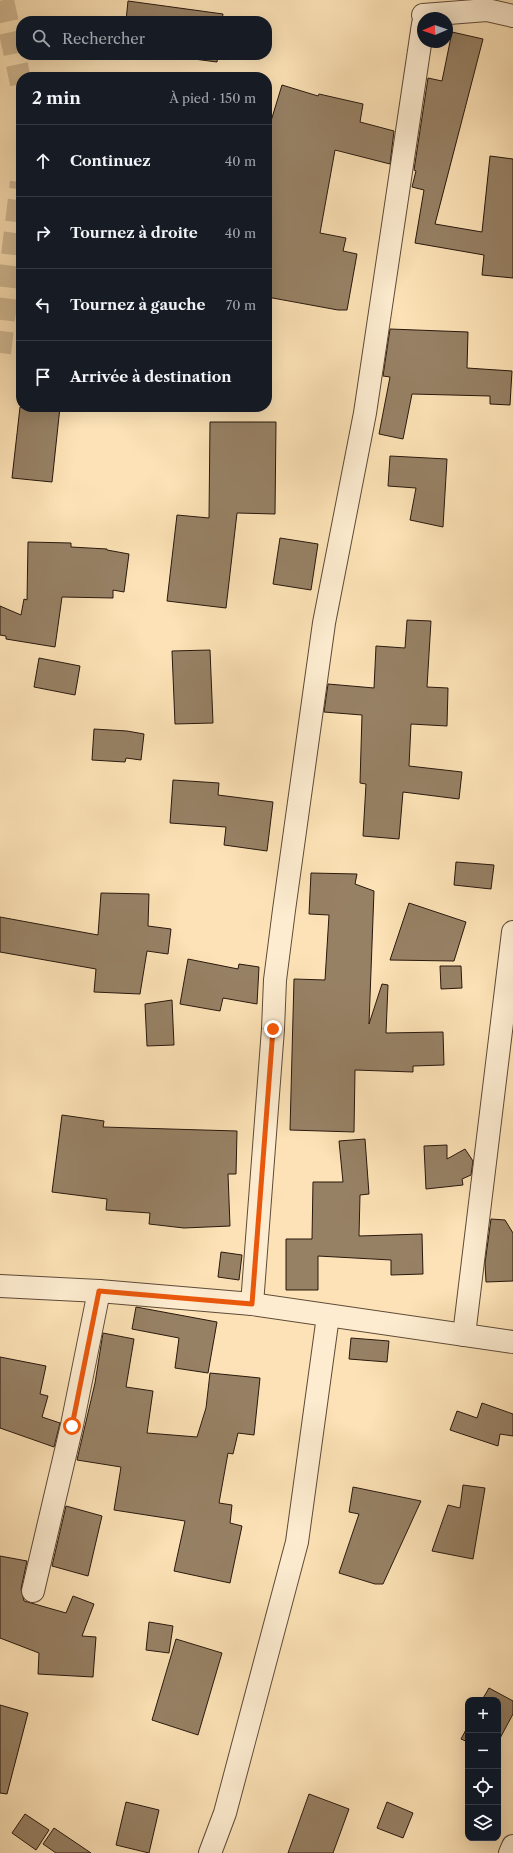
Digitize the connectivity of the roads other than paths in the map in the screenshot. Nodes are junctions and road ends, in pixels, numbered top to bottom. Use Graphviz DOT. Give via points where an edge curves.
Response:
graph roads {
  1 [pos="453,12"];
  2 [pos="513,16"];
  3 [pos="417,42"];
  4 [pos="513,932"];
  5 [pos="0,1286"];
  6 [pos="99,1291"];
  7 [pos="252,1304"];
  8 [pos="328,1316"];
  9 [pos="464,1335"];
  10 [pos="513,1342"];
  11 [pos="34,1591"];
  12 [pos="513,1846"];
  13 [pos="210,1853"];
  14 [pos="510,1853"];
  1 -- 2 [label="street" via="487,10"];
  3 -- 7 [label="street" via="365,413 324,623 284,910 275,980"];
  4 -- 9 [label="street"];
  5 -- 6 [label="street"];
  6 -- 7 [label="street"];
  6 -- 11 [label="street" via="72,1426"];
  7 -- 8 [label="street"];
  8 -- 9 [label="street"];
  8 -- 13 [label="street" via="297,1542 225,1813"];
  9 -- 10 [label="street"];
  12 -- 14 [label="street"];
}
